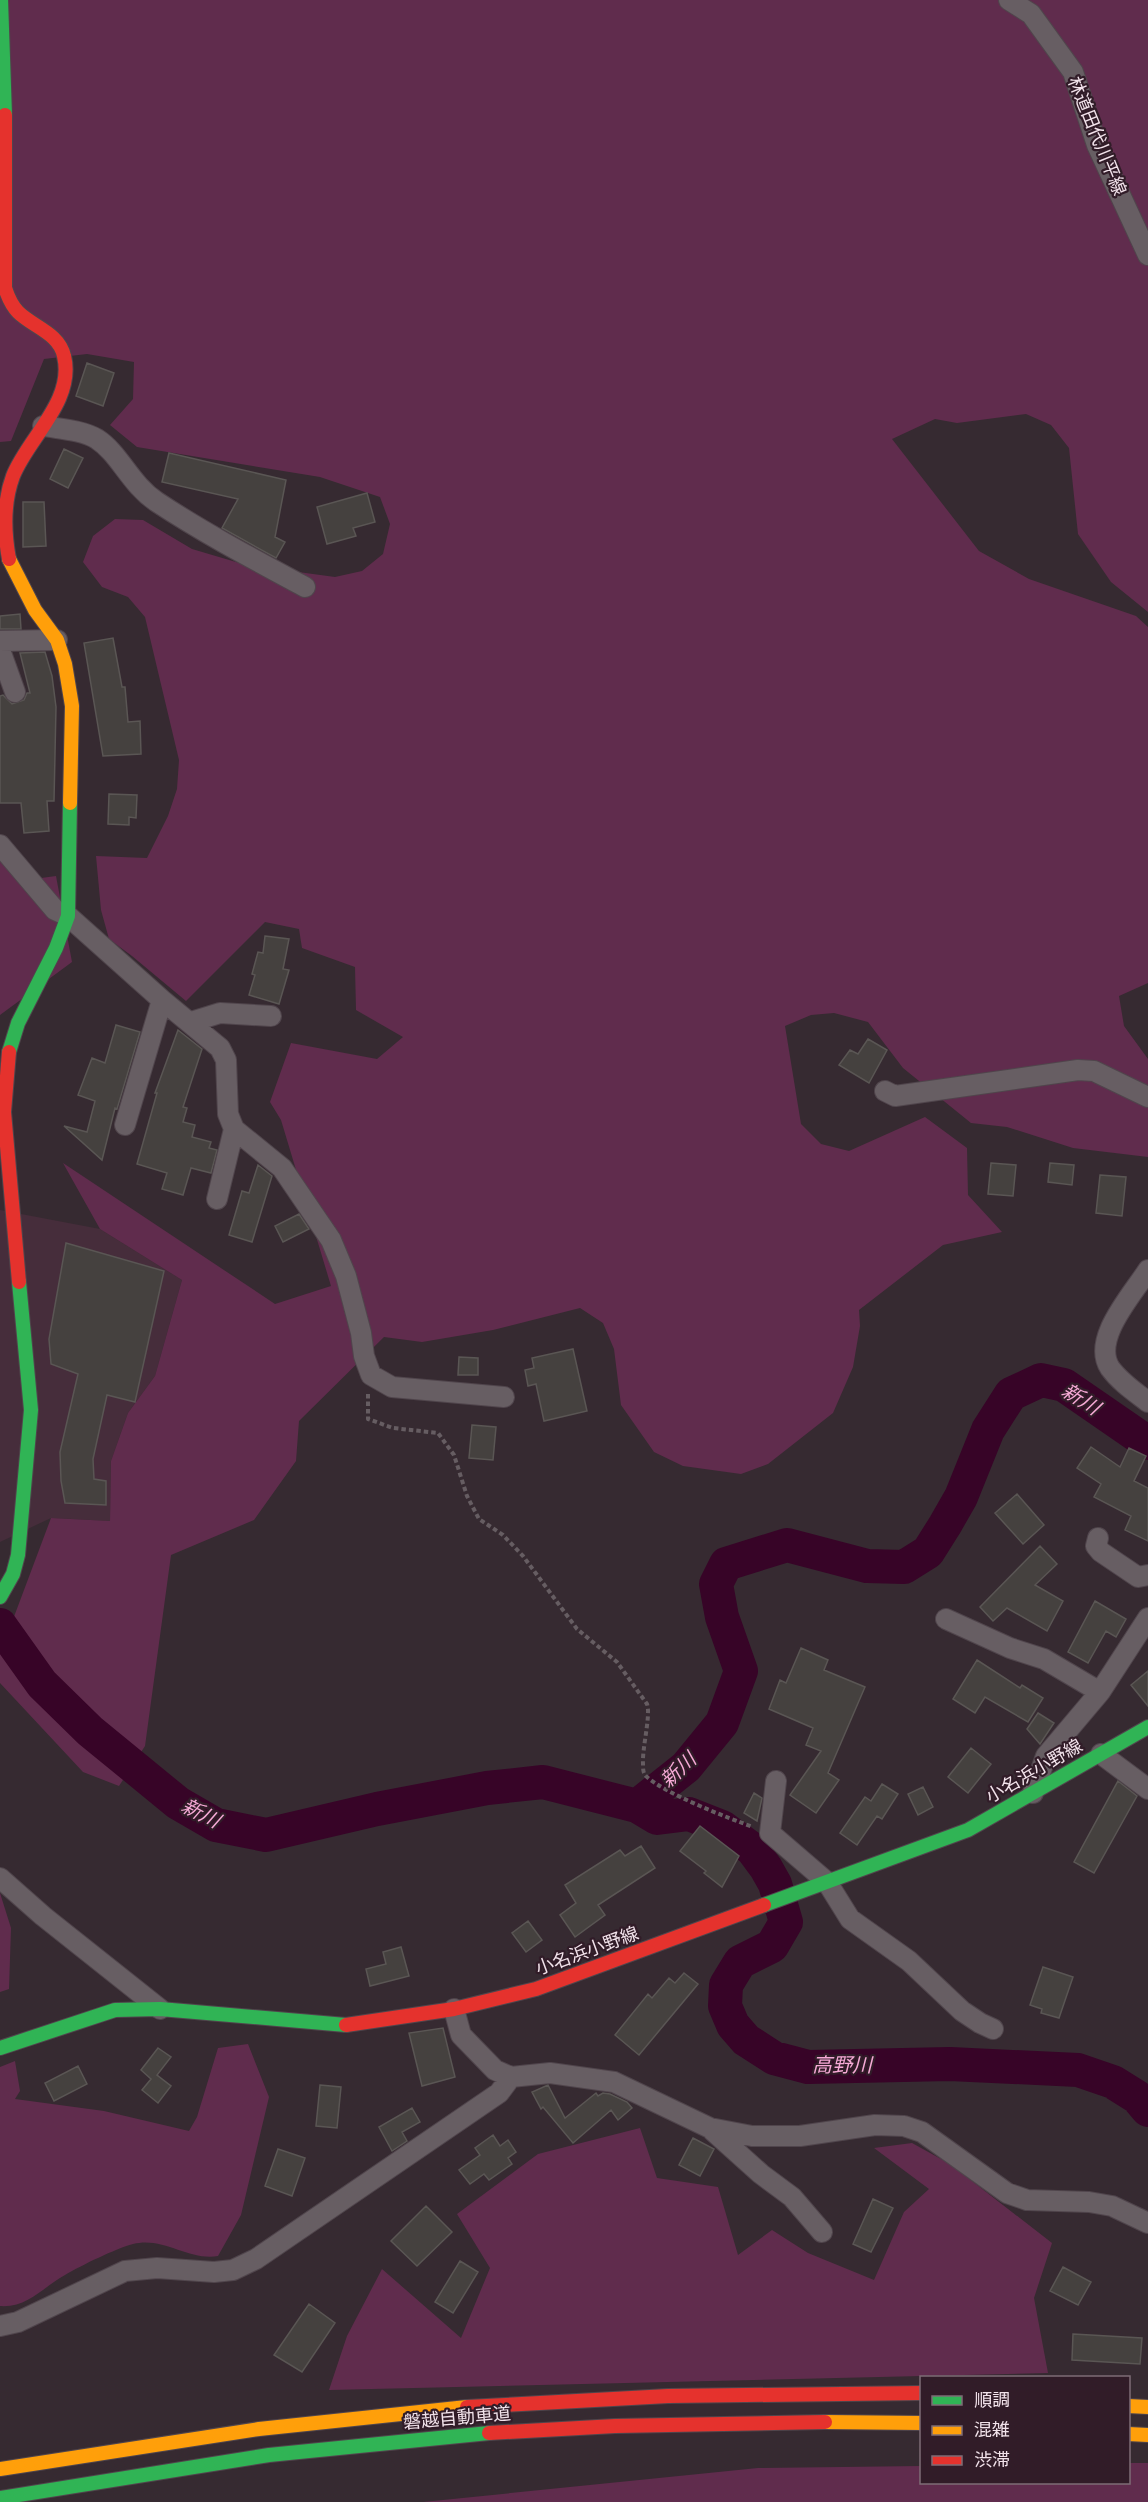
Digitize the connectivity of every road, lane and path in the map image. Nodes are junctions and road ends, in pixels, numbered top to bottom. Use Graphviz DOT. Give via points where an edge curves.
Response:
graph roads {
  1 [pos="1,0"];
  2 [pos="1009,0"];
  3 [pos="1148,255"];
  4 [pos="43,426"];
  5 [pos="4,496"];
  6 [pos="304,587"];
  7 [pos="57,640"];
  8 [pos="0,641"];
  9 [pos="0,650"];
  10 [pos="15,692"];
  11 [pos="0,845"];
  12 [pos="68,916"];
  13 [pos="162,1000"];
  14 [pos="271,1016"];
  15 [pos="191,1022"];
  16 [pos="885,1091"];
  17 [pos="1148,1097"];
  18 [pos="125,1125"];
  19 [pos="234,1129"];
  20 [pos="217,1199"];
  21 [pos="1148,1269"];
  22 [pos="370,1375"];
  23 [pos="504,1396"];
  24 [pos="1148,1402"];
  25 [pos="1098,1538"];
  26 [pos="1148,1575"];
  27 [pos="0,1598"];
  28 [pos="1148,1618"];
  29 [pos="946,1620"];
  30 [pos="1100,1692"];
  31 [pos="1148,1727"];
  32 [pos="1101,1754"];
  33 [pos="776,1781"];
  34 [pos="1148,1789"];
  35 [pos="1033,1793"];
  36 [pos="770,1833"];
  37 [pos="0,1878"];
  38 [pos="827,1882"];
  39 [pos="454,2008"];
  40 [pos="160,2009"];
  41 [pos="993,2029"];
  42 [pos="0,2048"];
  43 [pos="512,2077"];
  44 [pos="710,2128"];
  45 [pos="1148,2223"];
  46 [pos="822,2232"];
  47 [pos="0,2326"];
  48 [pos="920,2394"];
  49 [pos="1130,2406"];
  50 [pos="1148,2407"];
  51 [pos="920,2423"];
  52 [pos="1130,2434"];
  53 [pos="1148,2435"];
  54 [pos="0,2469"];
  55 [pos="0,2498"];
  1 -- 4 [label="main road" via="7,159 5,288 12,304 59,342 65,356 64,378"];
  2 -- 3 [label="street, 林道田代川平線" via="1031,14 1073,72 1097,145"];
  4 -- 5 [label="main road"];
  4 -- 6 [label="street" via="96,439 138,488 154,500"];
  5 -- 7 [label="main road" via="10,562 42,621"];
  7 -- 8 [label="street"];
  7 -- 12 [label="main road" via="72,706"];
  9 -- 10 [label="street"];
  11 -- 12 [label="street" via="55,910"];
  12 -- 13 [label="street"];
  12 -- 27 [label="main road" via="62,939 12,1039 5,1072 4,1112 31,1410 18,1555"];
  13 -- 15 [label="street"];
  13 -- 18 [label="street"];
  14 -- 15 [label="street" via="220,1013"];
  15 -- 19 [label="street" via="220,1048 226,1060 228,1114"];
  16 -- 17 [label="street" via="895,1096 1078,1070 1094,1071"];
  19 -- 20 [label="street"];
  19 -- 22 [label="street" via="282,1168 331,1240 346,1276"];
  21 -- 24 [label="street" via="1107,1333 1104,1348 1109,1366 1126,1386"];
  22 -- 23 [label="street" via="392,1387"];
  22 -- 36 [label="path" via="368,1419 393,1428 438,1433 454,1455 479,1519 503,1535 523,1556 577,1629 618,1662 647,1704 650,1712 643,1741 646,1777"];
  25 -- 26 [label="street" via="1096,1546 1101,1552 1138,1577"];
  28 -- 30 [label="street"];
  29 -- 30 [label="street" via="1044,1659"];
  30 -- 35 [label="street" via="1046,1756"];
  31 -- 32 [label="main road, 小名浜小野線"];
  32 -- 34 [label="street"];
  32 -- 35 [label="main road, 小名浜小野線"];
  33 -- 36 [label="street"];
  35 -- 38 [label="main road, 小名浜小野線" via="968,1830"];
  36 -- 38 [label="street"];
  37 -- 40 [label="street"];
  38 -- 39 [label="main road, 小名浜小野線" via="536,1989"];
  38 -- 41 [label="street" via="850,1919 909,1961 962,2011"];
  39 -- 40 [label="main road, 小名浜小野線" via="351,2025"];
  39 -- 43 [label="street" via="462,2035 495,2070"];
  40 -- 42 [label="main road, 小名浜小野線" via="115,2010"];
  43 -- 44 [label="street" via="550,2073 614,2082"];
  43 -- 47 [label="street" via="499,2093 256,2259 233,2270 214,2272 157,2268 125,2271 18,2322"];
  44 -- 45 [label="street" via="752,2136 800,2136 875,2125 904,2126 922,2132 1006,2193 1027,2200 1112,2206"];
  44 -- 46 [label="street" via="792,2197"];
  48 -- 54 [label="main road, 磐越自動車道" via="667,2395 413,2411 165,2442"];
  49 -- 50 [label="main road"];
  51 -- 55 [label="main road, 磐越自動車道" via="669,2424 416,2439 150,2472"];
  52 -- 53 [label="main road"];
}
